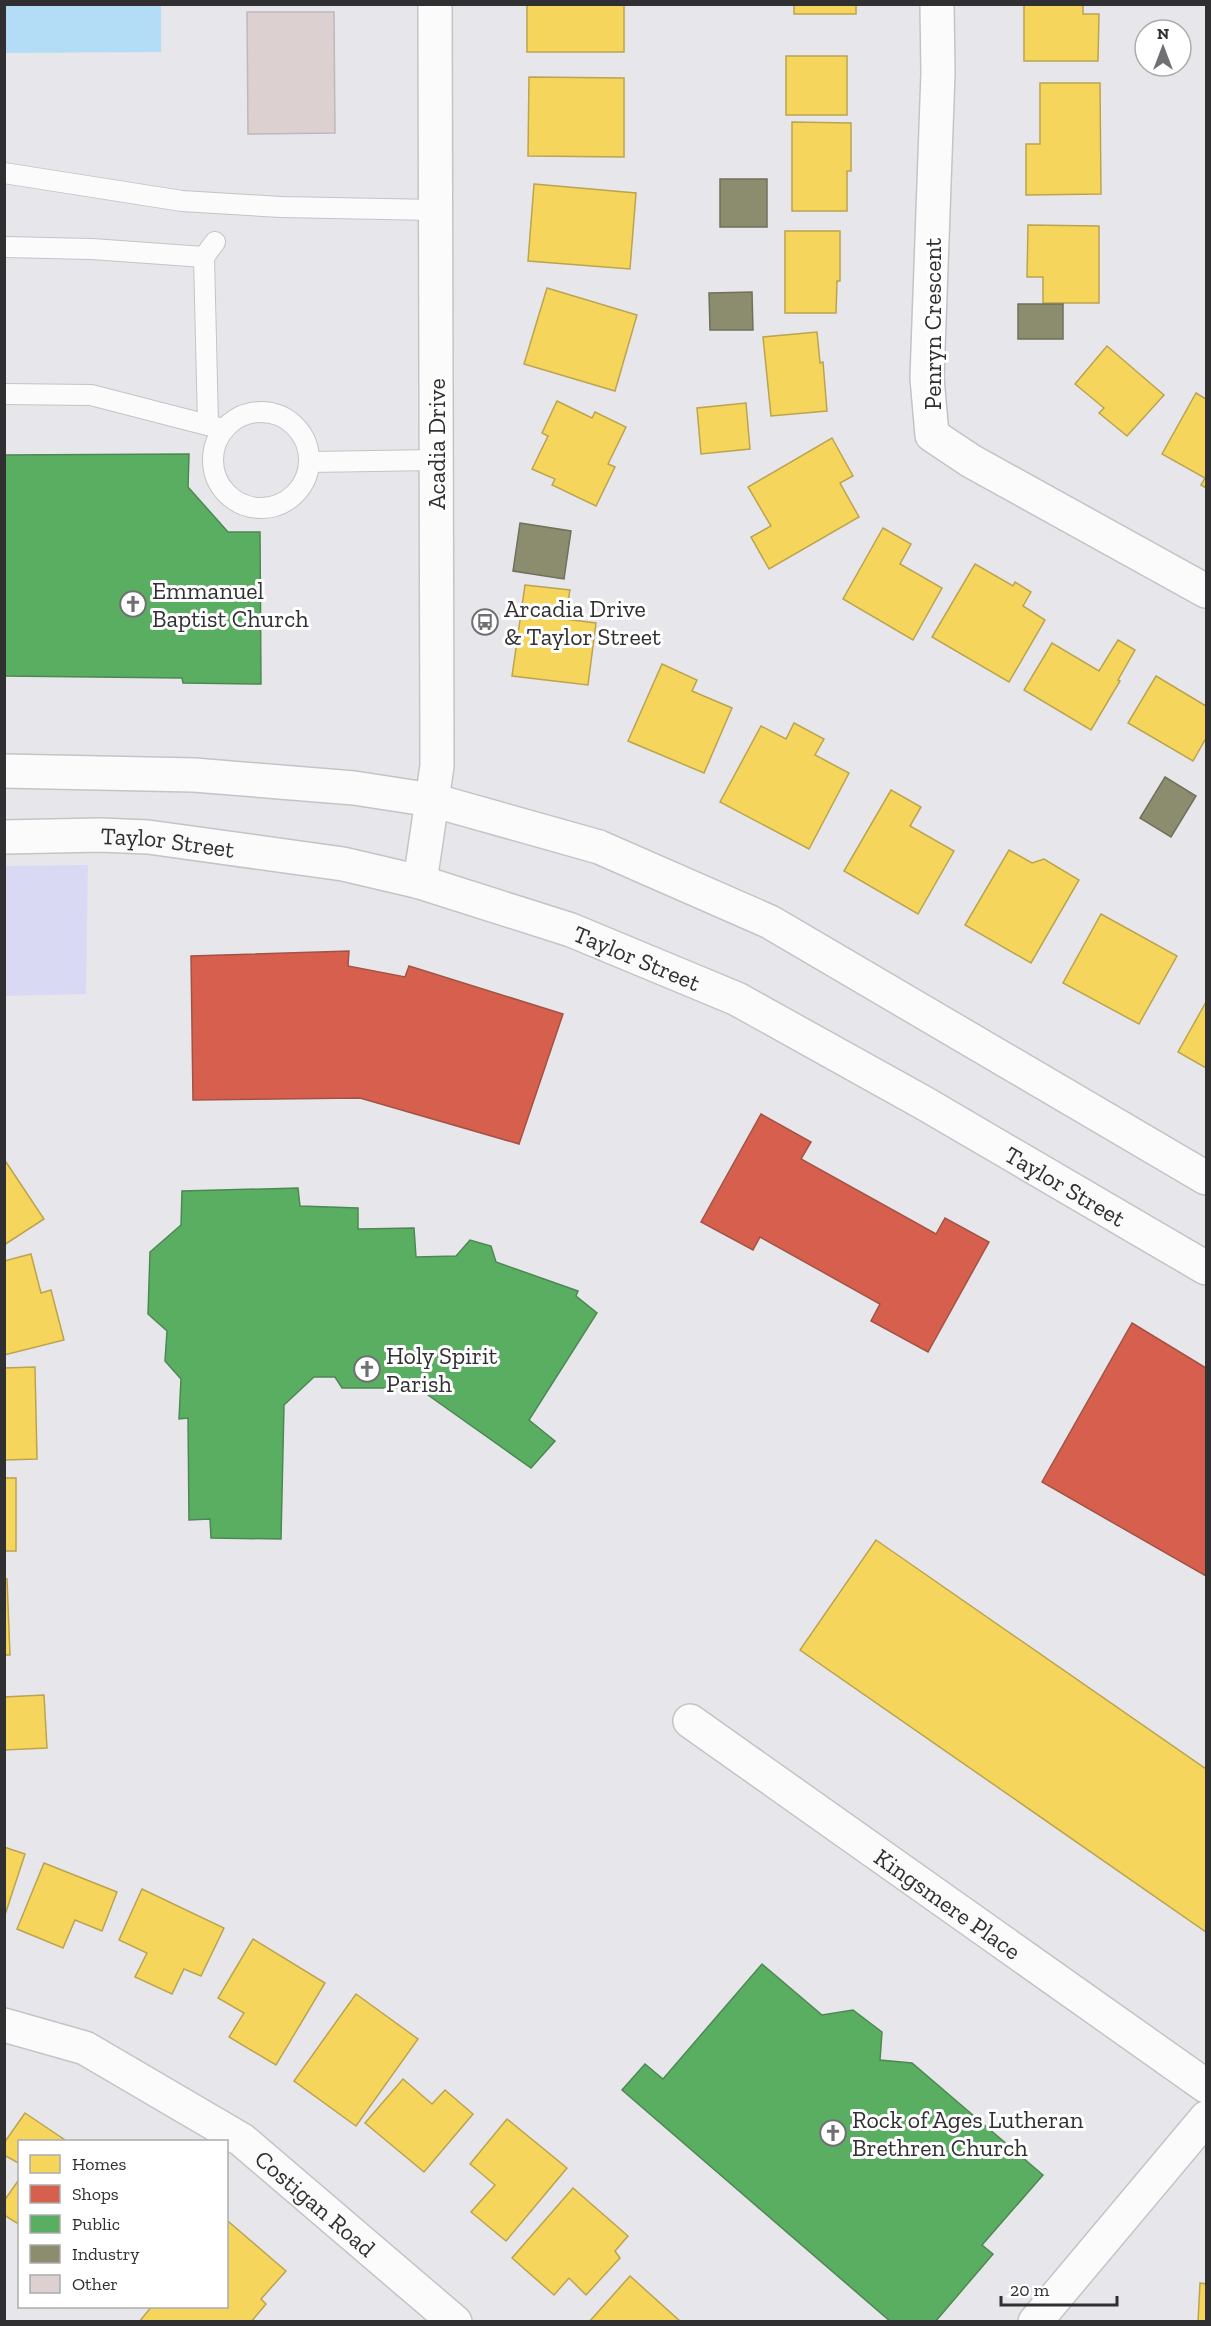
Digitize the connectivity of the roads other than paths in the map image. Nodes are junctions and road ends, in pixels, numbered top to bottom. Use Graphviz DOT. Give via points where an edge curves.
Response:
graph roads {
  1 [pos="435,4"];
  2 [pos="937,4"];
  3 [pos="4,173"];
  4 [pos="435,210"];
  5 [pos="4,247"];
  6 [pos="4,394"];
  7 [pos="216,426"];
  8 [pos="436,459"];
  9 [pos="310,462"];
  10 [pos="1206,591"];
  11 [pos="4,771"];
  12 [pos="432,800"];
  13 [pos="4,837"];
  14 [pos="420,882"];
  15 [pos="1206,1178"];
  16 [pos="1206,1268"];
  17 [pos="690,1721"];
  18 [pos="4,2025"];
  19 [pos="1206,2086"];
  20 [pos="1206,2118"];
  21 [pos="455,2322"];
  22 [pos="1035,2322"];
  1 -- 4 [label="street, Acadia Drive"];
  2 -- 10 [label="street, Penryn Crescent" via="927,378 932,435 971,461"];
  3 -- 4 [label="lane" via="182,201"];
  4 -- 8 [label="street, Acadia Drive"];
  5 -- 7 [label="lane" via="210,250"];
  6 -- 7 [label="lane" via="91,394"];
  7 -- 9 [label="lane" via="249,412 279,414 302,433"];
  7 -- 9 [label="lane" via="214,475 222,490 250,508 283,503 297,493"];
  8 -- 9 [label="lane"];
  8 -- 12 [label="street, Acadia Drive" via="437,766"];
  11 -- 12 [label="street" via="284,781"];
  12 -- 14 [label="street, Acadia Drive"];
  12 -- 15 [label="street" via="599,848 770,922"];
  13 -- 14 [label="street, Taylor Street" via="148,837 343,864"];
  14 -- 16 [label="street, Taylor Street" via="571,930 736,999 924,1103"];
  17 -- 19 [label="street, Kingsmere Place"];
  18 -- 21 [label="street, Costigan Road" via="85,2048 242,2140"];
  20 -- 22 [label="street"];
}
